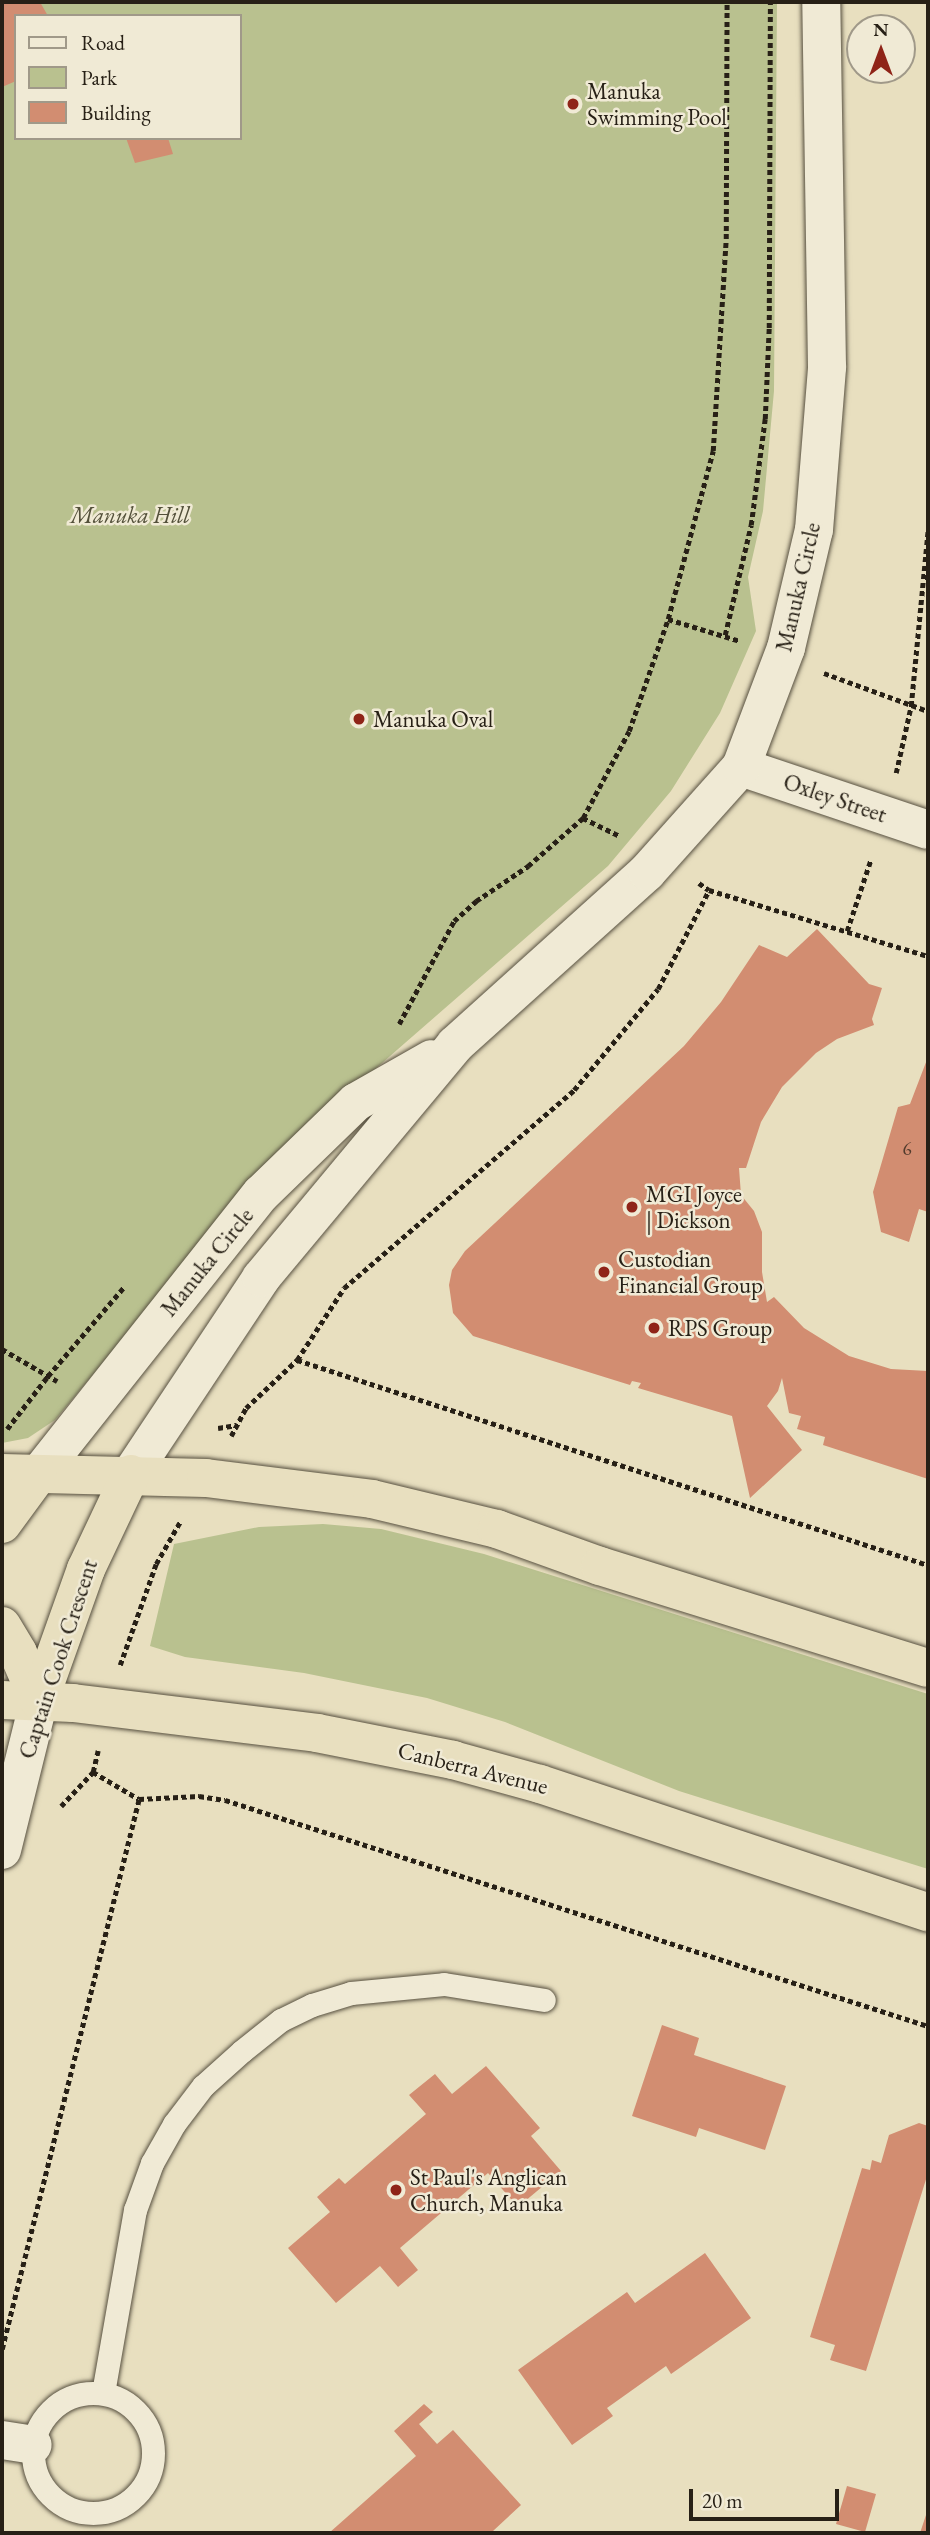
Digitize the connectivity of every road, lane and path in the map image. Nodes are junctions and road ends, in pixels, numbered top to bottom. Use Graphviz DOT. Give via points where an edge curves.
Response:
graph roads {
  1 [pos="727,2"];
  2 [pos="770,2"];
  3 [pos="821,2"];
  4 [pos="928,529"];
  5 [pos="725,635"];
  6 [pos="741,767"];
  7 [pos="886,816"];
  8 [pos="583,818"];
  9 [pos="928,830"];
  10 [pos="661,856"];
  11 [pos="709,890"];
  12 [pos="847,931"];
  13 [pos="928,956"];
  14 [pos="397,1026"];
  15 [pos="455,1045"];
  16 [pos="129,1282"];
  17 [pos="2,1349"];
  18 [pos="297,1360"];
  19 [pos="48,1376"];
  20 [pos="2,1436"];
  21 [pos="20,1474"];
  22 [pos="131,1474"];
  23 [pos="205,1478"];
  24 [pos="2,1524"];
  25 [pos="928,1565"];
  26 [pos="2,1626"];
  27 [pos="928,1668"];
  28 [pos="2,1700"];
  29 [pos="39,1701"];
  30 [pos="109,1708"];
  31 [pos="139,1799"];
  32 [pos="2,1850"];
  33 [pos="928,1912"];
  34 [pos="544,2000"];
  35 [pos="928,2026"];
  36 [pos="2,2349"];
  37 [pos="103,2393"];
  38 [pos="17,2443"];
  1 -- 8 [label="path" via="726,239 713,451 668,618 629,731"];
  2 -- 5 [label="path" via="765,419 755,501"];
  3 -- 6 [label="street, Manuka Circle" via="827,367 814,530 786,648"];
  4 -- 7 [label="path" via="911,706"];
  6 -- 7 [label="street, Oxley Street"];
  6 -- 10 [label="street, Manuka Circle"];
  7 -- 9 [label="street, Oxley Street"];
  7 -- 12 [label="path"];
  8 -- 10 [label="path"];
  8 -- 14 [label="path" via="454,921"];
  10 -- 11 [label="path"];
  10 -- 15 [label="street, Manuka Circle"];
  11 -- 12 [label="path"];
  11 -- 18 [label="path" via="658,989 574,1090 344,1288"];
  12 -- 13 [label="path"];
  15 -- 21 [label="street, Manuka Circle" via="356,1102 261,1194"];
  15 -- 22 [label="street, Manuka Circle" via="261,1278"];
  16 -- 19 [label="path"];
  17 -- 19 [label="path"];
  18 -- 23 [label="path" via="246,1408"];
  18 -- 25 [label="path"];
  19 -- 20 [label="path"];
  21 -- 22 [label="highway"];
  21 -- 24 [label="highway, Manuka Circle"];
  22 -- 23 [label="highway"];
  22 -- 29 [label="highway, Captain Cook Crescent" via="86,1569"];
  23 -- 27 [label="highway" via="372,1499 432,1512"];
  23 -- 30 [label="path" via="156,1564 127,1639"];
  26 -- 29 [label="highway"];
  28 -- 29 [label="highway, Canberra Avenue"];
  29 -- 30 [label="highway, Canberra Avenue"];
  29 -- 32 [label="street, Captain Cook Crescent"];
  30 -- 31 [label="path" via="93,1772"];
  30 -- 33 [label="highway, Canberra Avenue" via="317,1733 453,1760 540,1784"];
  31 -- 35 [label="path" via="199,1796 225,1800"];
  31 -- 36 [label="path"];
  34 -- 37 [label="lane" via="444,1984 351,1993 281,2020 242,2051 203,2086 152,2163 135,2210"];
  37 -- 38 [label="lane" via="83,2393 65,2400"];
  37 -- 38 [label="lane" via="137,2412 153,2449 152,2469 144,2487 129,2501 92,2514 71,2510 54,2500 41,2484 34,2465"];
}
